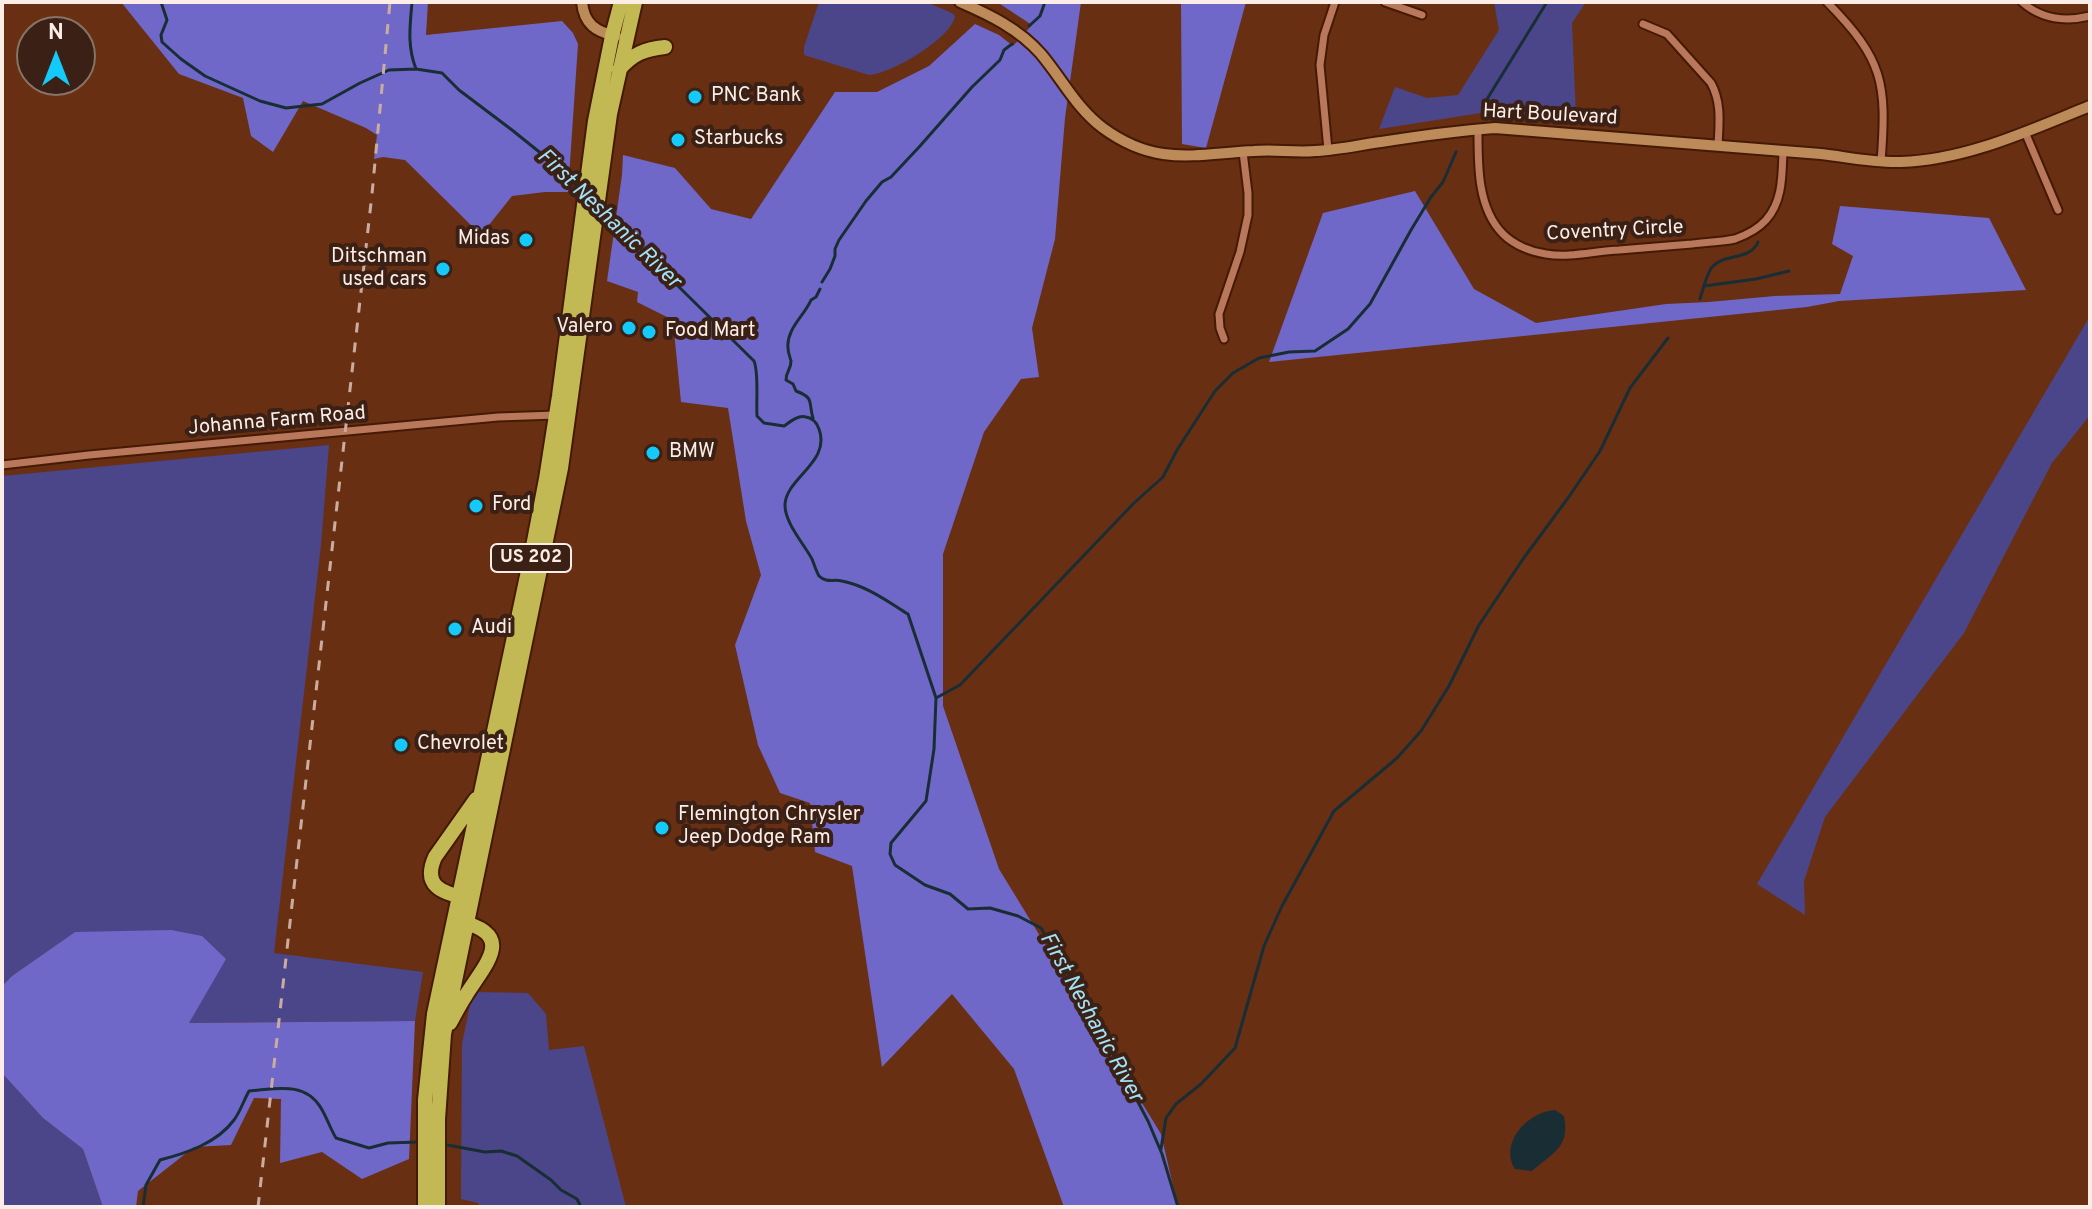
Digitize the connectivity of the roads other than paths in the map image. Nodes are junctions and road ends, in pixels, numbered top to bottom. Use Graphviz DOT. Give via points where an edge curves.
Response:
graph roads {
  1 [pos="582,2"];
  2 [pos="621,2"];
  3 [pos="635,2"];
  4 [pos="1335,2"];
  5 [pos="1385,2"];
  6 [pos="1827,2"];
  7 [pos="2022,2"];
  8 [pos="968,4"];
  9 [pos="1422,15"];
  10 [pos="2090,16"];
  11 [pos="1643,24"];
  12 [pos="619,37"];
  13 [pos="665,47"];
  14 [pos="618,70"];
  15 [pos="2090,106"];
  16 [pos="1478,130"];
  17 [pos="2025,132"];
  18 [pos="1718,146"];
  19 [pos="1328,150"];
  20 [pos="1783,151"];
  21 [pos="1243,152"];
  22 [pos="1881,162"];
  23 [pos="594,179"];
  24 [pos="2058,210"];
  25 [pos="589,218"];
  26 [pos="1224,339"];
  27 [pos="556,415"];
  28 [pos="2,465"];
  29 [pos="481,792"];
  30 [pos="464,898"];
  31 [pos="460,921"];
  32 [pos="444,1034"];
  33 [pos="431,1136"];
  34 [pos="431,1156"];
  35 [pos="425,1207"];
  36 [pos="438,1207"];
  1 -- 12 [label="street" via="593,28"];
  2 -- 12 [label="highway, US 202"];
  3 -- 12 [label="highway, US 202"];
  4 -- 19 [label="street" via="1320,65"];
  5 -- 9 [label="street"];
  6 -- 22 [label="street" via="1860,37 1878,73 1884,107"];
  7 -- 10 [label="street" via="2057,19"];
  8 -- 21 [label="street, Hart Boulevard" via="1028,41 1089,116 1125,142 1145,151 1188,157"];
  11 -- 18 [label="street" via="1667,34 1711,83 1719,104"];
  12 -- 14 [label="highway, US 202"];
  12 -- 23 [label="highway, US 202" via="595,121"];
  13 -- 14 [label="highway" via="635,54"];
  14 -- 23 [label="highway, US 202"];
  15 -- 17 [label="street, Hart Boulevard"];
  16 -- 18 [label="street, Hart Boulevard"];
  16 -- 19 [label="street, Hart Boulevard"];
  16 -- 20 [label="street, Coventry Circle" via="1488,212 1511,241 1546,254 1722,241 1748,234 1767,219 1778,198"];
  17 -- 22 [label="street, Hart Boulevard" via="1972,150"];
  17 -- 24 [label="street"];
  18 -- 20 [label="street, Hart Boulevard"];
  19 -- 21 [label="street, Hart Boulevard"];
  20 -- 22 [label="street, Hart Boulevard"];
  21 -- 26 [label="street" via="1248,215 1219,314"];
  23 -- 25 [label="highway, US 202"];
  25 -- 27 [label="highway, US 202"];
  25 -- 30 [label="highway, US 202" via="561,468"];
  27 -- 28 [label="street, Johanna Farm Road"];
  27 -- 29 [label="highway, US 202"];
  29 -- 30 [label="highway, US 202"];
  29 -- 30 [label="highway" via="431,866 436,887"];
  30 -- 31 [label="highway, US 202"];
  31 -- 32 [label="highway, US 202"];
  31 -- 32 [label="highway" via="482,929 492,953"];
  31 -- 33 [label="highway, US 202" via="439,985 426,1070"];
  32 -- 33 [label="highway, US 202"];
  33 -- 34 [label="highway, US 202"];
  34 -- 35 [label="highway, US 202"];
  34 -- 36 [label="highway, US 202"];
}
